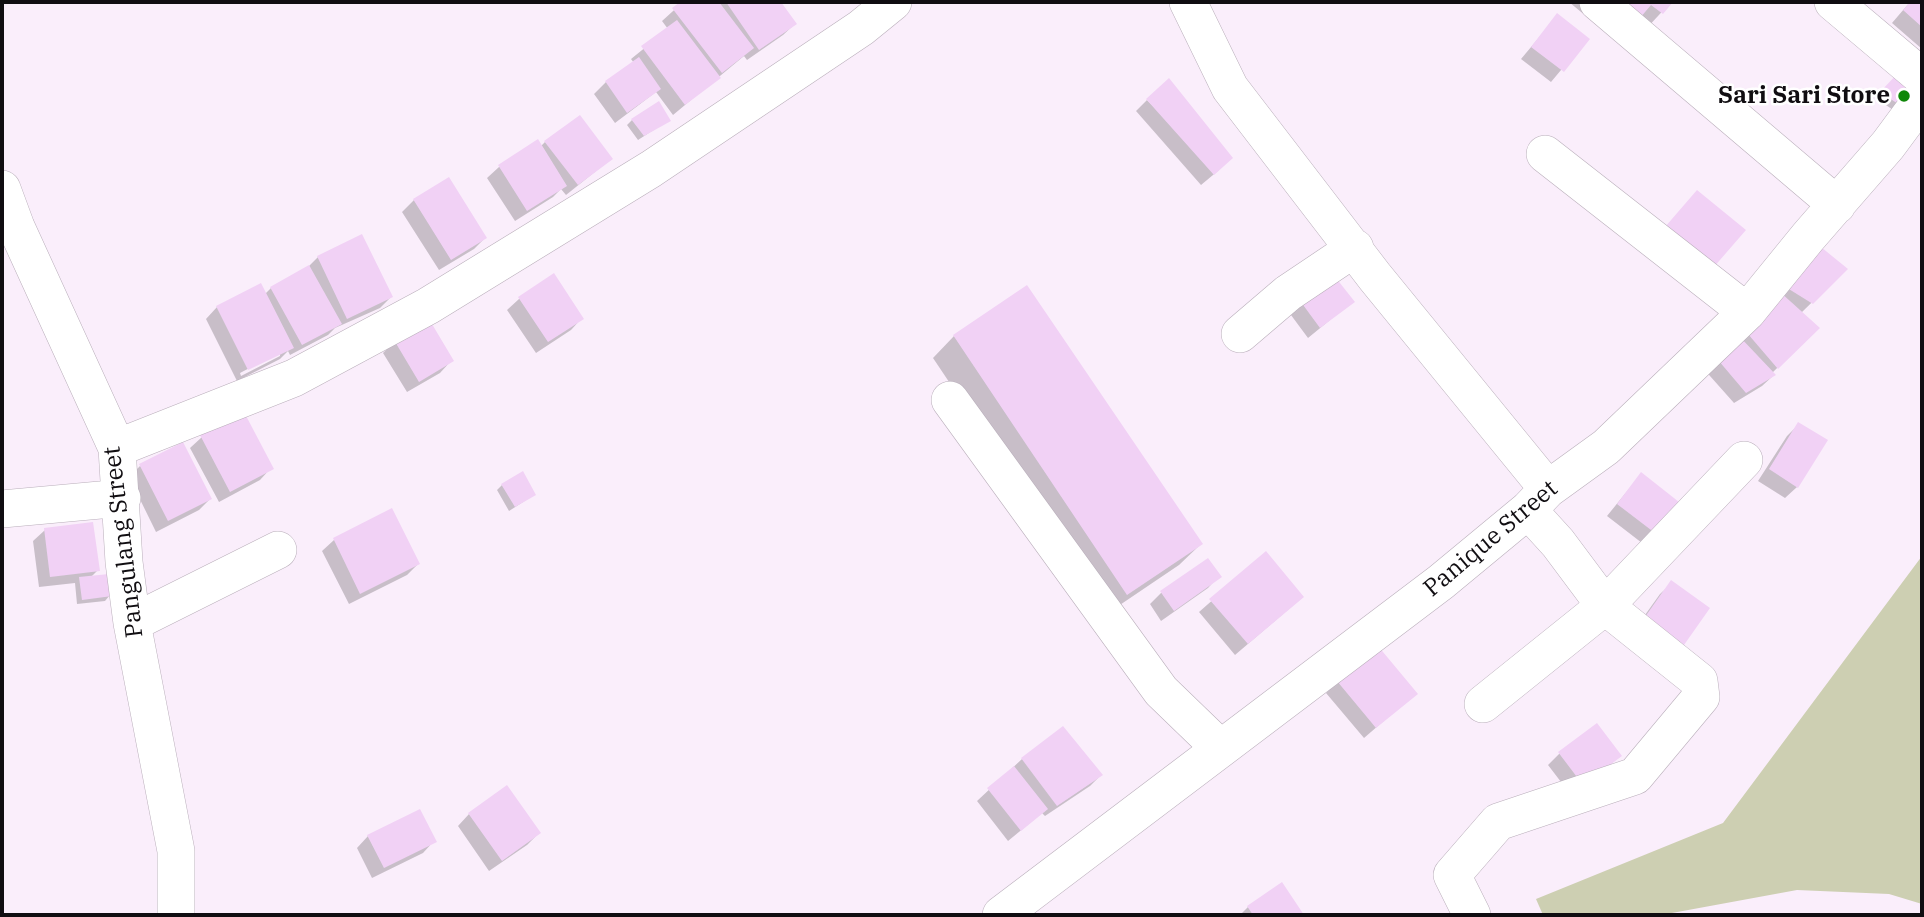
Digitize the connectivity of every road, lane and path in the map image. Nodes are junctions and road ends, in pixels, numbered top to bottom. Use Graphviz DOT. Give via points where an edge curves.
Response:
graph roads {
  1 [pos="893,2"];
  2 [pos="1188,2"];
  3 [pos="1598,2"];
  4 [pos="1833,2"];
  5 [pos="1922,77"];
  6 [pos="1922,99"];
  7 [pos="1545,153"];
  8 [pos="2,189"];
  9 [pos="1837,205"];
  10 [pos="1354,248"];
  11 [pos="1747,312"];
  12 [pos="1240,334"];
  13 [pos="950,400"];
  14 [pos="117,448"];
  15 [pos="1744,460"];
  16 [pos="122,498"];
  17 [pos="1538,500"];
  18 [pos="2,509"];
  19 [pos="278,550"];
  20 [pos="1605,606"];
  21 [pos="132,623"];
  22 [pos="1483,704"];
  23 [pos="1220,748"];
  24 [pos="176,915"];
  25 [pos="1001,915"];
  26 [pos="1472,915"];
  1 -- 14 [label="street" via="673,155 428,306 294,378"];
  2 -- 10 [label="street" via="1230,88"];
  3 -- 9 [label="street"];
  4 -- 5 [label="street"];
  6 -- 9 [label="street, Panique Street"];
  7 -- 11 [label="street"];
  8 -- 14 [label="street, Pangulang Street"];
  9 -- 11 [label="street, Panique Street"];
  10 -- 12 [label="street" via="1287,293"];
  10 -- 17 [label="street"];
  11 -- 17 [label="street, Panique Street" via="1606,447"];
  13 -- 23 [label="street" via="1161,691"];
  14 -- 16 [label="street, Pangulang Street"];
  15 -- 20 [label="street"];
  16 -- 18 [label="street"];
  16 -- 21 [label="street, Pangulang Street"];
  17 -- 20 [label="street" via="1558,543"];
  17 -- 23 [label="street, Panique Street" via="1441,582"];
  19 -- 21 [label="street"];
  20 -- 22 [label="street"];
  20 -- 26 [label="street" via="1699,681 1702,696 1635,776 1498,822 1452,875"];
  21 -- 24 [label="street, Pangulang Street" via="176,851"];
  23 -- 25 [label="street, Panique Street"];
}
